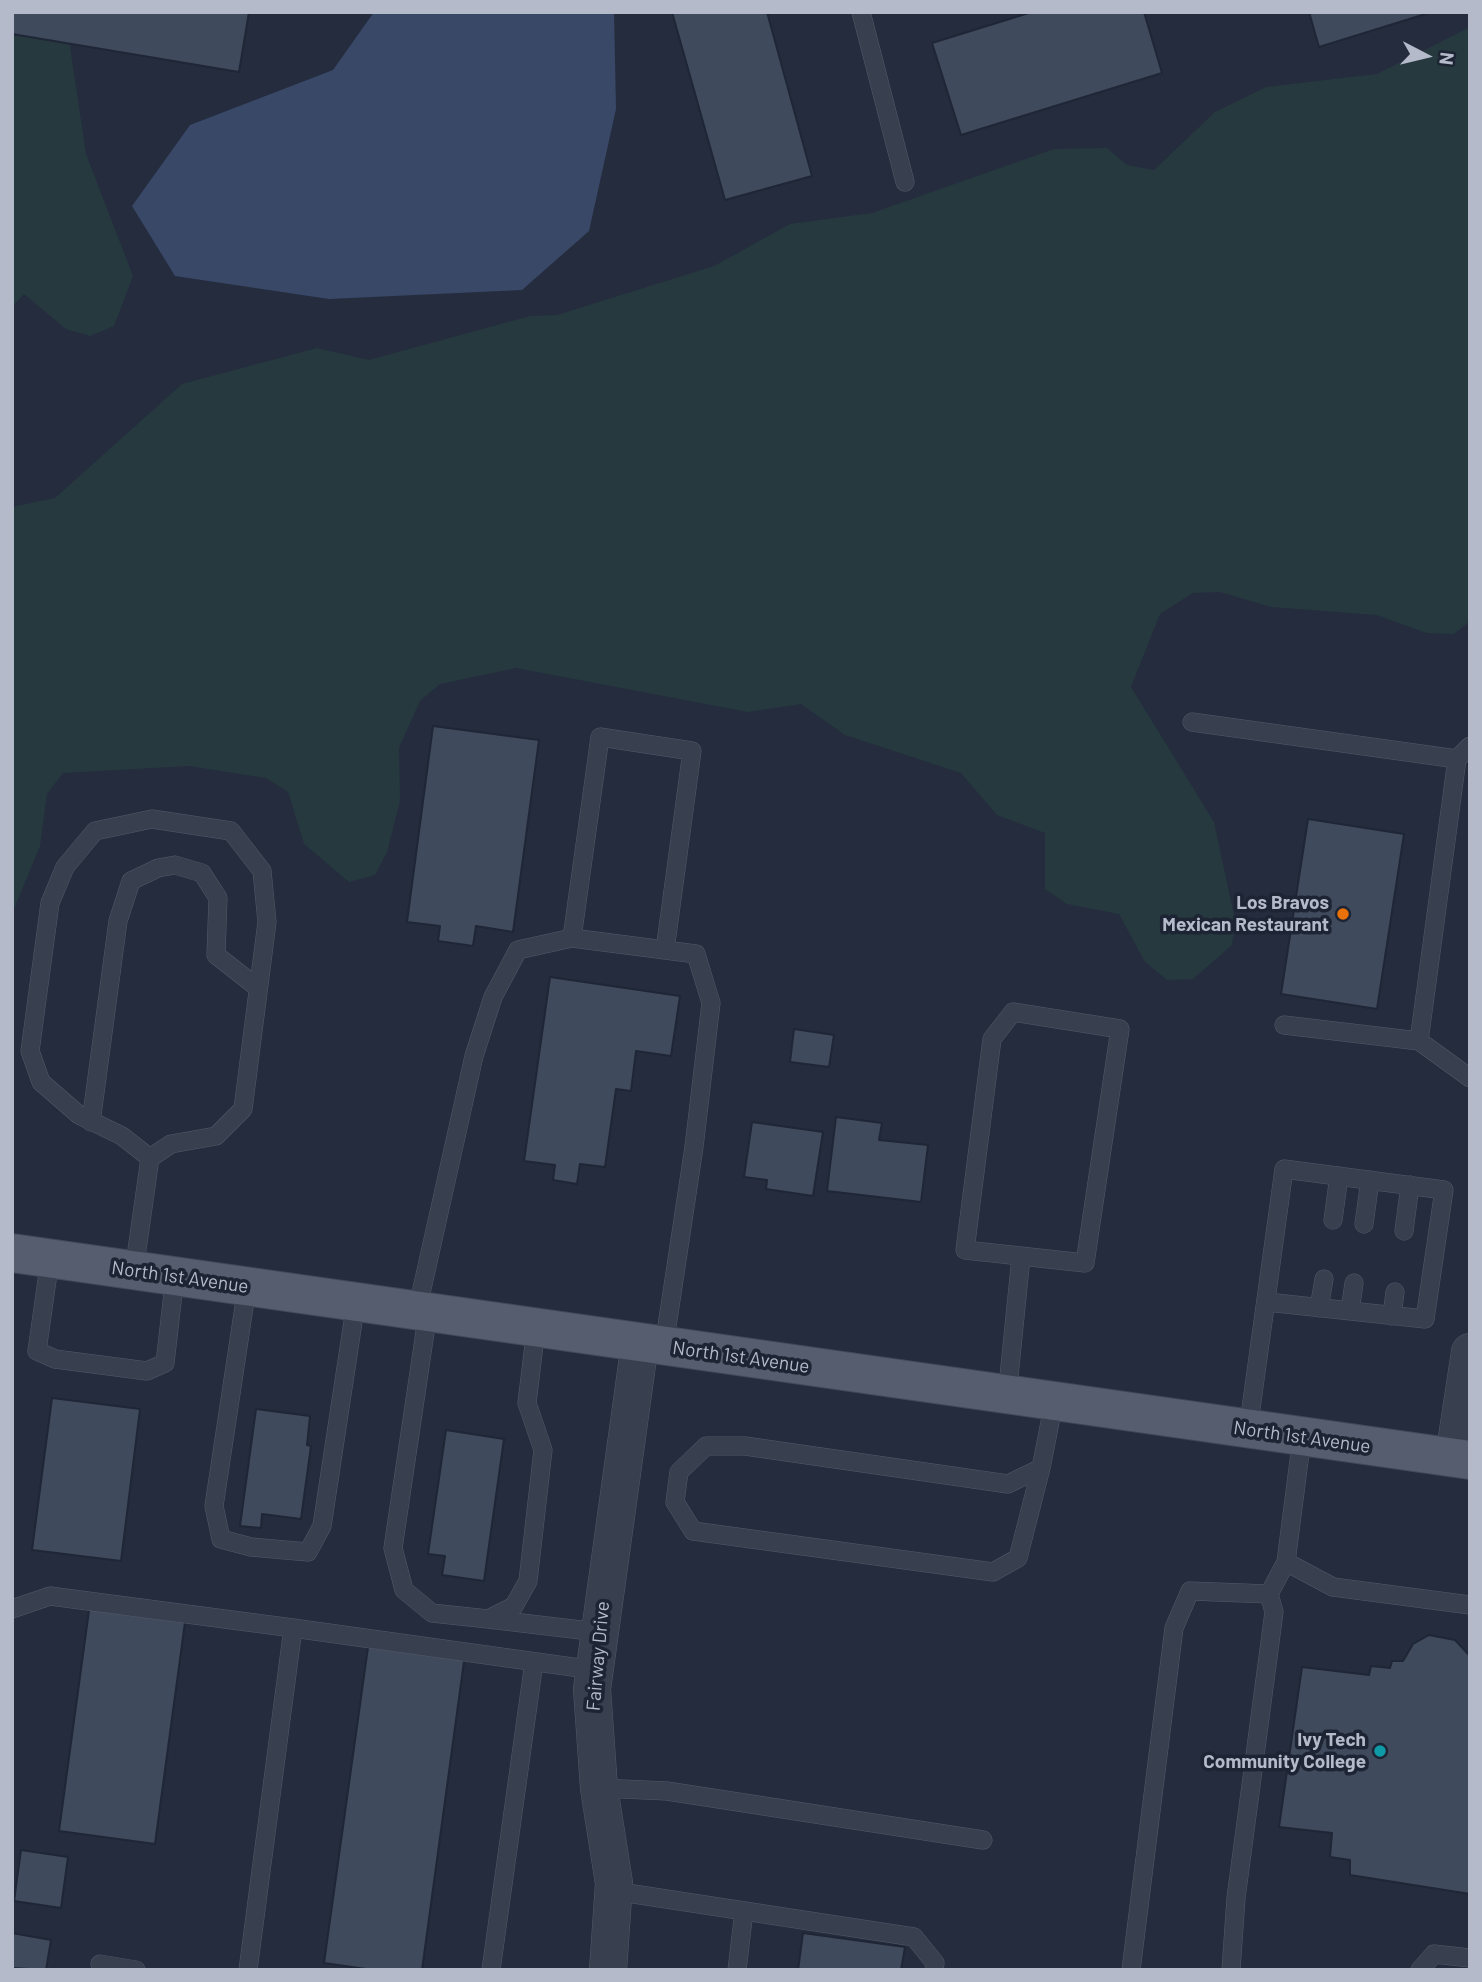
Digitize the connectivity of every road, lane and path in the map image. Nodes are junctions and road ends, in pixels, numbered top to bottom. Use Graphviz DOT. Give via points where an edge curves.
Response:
graph roads {
  1 [pos="861,12"];
  2 [pos="905,182"];
  3 [pos="1192,722"];
  4 [pos="1470,746"];
  5 [pos="1457,759"];
  6 [pos="572,938"];
  7 [pos="665,950"];
  8 [pos="258,988"];
  9 [pos="1284,1025"];
  10 [pos="1419,1041"];
  11 [pos="1470,1078"];
  12 [pos="91,1122"];
  13 [pos="150,1157"];
  14 [pos="1339,1176"];
  15 [pos="1370,1180"];
  16 [pos="1410,1185"];
  17 [pos="1333,1220"];
  18 [pos="1364,1224"];
  19 [pos="1404,1231"];
  20 [pos="12,1253"];
  21 [pos="1021,1257"];
  22 [pos="50,1259"];
  23 [pos="134,1271"];
  24 [pos="175,1276"];
  25 [pos="1324,1279"];
  26 [pos="1354,1283"];
  27 [pos="247,1287"];
  28 [pos="1395,1292"];
  29 [pos="356,1302"];
  30 [pos="1267,1302"];
  31 [pos="1319,1308"];
  32 [pos="1350,1311"];
  33 [pos="422,1312"];
  34 [pos="1392,1315"];
  35 [pos="537,1328"];
  36 [pos="652,1344"];
  37 [pos="1470,1352"];
  38 [pos="1007,1395"];
  39 [pos="1054,1402"];
  40 [pos="1248,1430"];
  41 [pos="1302,1437"];
  42 [pos="1462,1458"];
  43 [pos="1041,1468"];
  44 [pos="1286,1562"];
  45 [pos="1269,1594"];
  46 [pos="1470,1605"];
  47 [pos="12,1609"];
  48 [pos="488,1619"];
  49 [pos="293,1628"];
  50 [pos="598,1632"];
  51 [pos="534,1662"];
  52 [pos="594,1670"];
  53 [pos="599,1788"];
  54 [pos="982,1840"];
  55 [pos="614,1891"];
  56 [pos="744,1911"];
  57 [pos="1470,1958"];
  58 [pos="100,1964"];
  59 [pos="136,1970"];
  60 [pos="248,1970"];
  61 [pos="491,1970"];
  62 [pos="608,1970"];
  63 [pos="737,1970"];
  64 [pos="934,1970"];
  65 [pos="1131,1970"];
  66 [pos="1231,1970"];
  67 [pos="1420,1970"];
  1 -- 2 [label="lane"];
  3 -- 5 [label="lane"];
  4 -- 5 [label="lane"];
  5 -- 10 [label="lane"];
  6 -- 7 [label="lane"];
  6 -- 7 [label="lane" via="600,737 692,751"];
  6 -- 33 [label="lane" via="518,950 493,997 441,1194"];
  7 -- 36 [label="lane" via="696,954 711,1003 694,1147"];
  8 -- 12 [label="lane" via="216,955 218,898 202,873 175,865 131,881 118,921"];
  8 -- 12 [label="lane" via="267,922 262,871 231,831 152,819 96,831 65,867 50,903 30,1051 41,1082"];
  8 -- 13 [label="lane" via="243,1109 216,1136 171,1144"];
  9 -- 10 [label="lane"];
  10 -- 11 [label="lane"];
  12 -- 13 [label="lane" via="122,1136"];
  13 -- 23 [label="lane"];
  14 -- 15 [label="lane"];
  14 -- 17 [label="lane"];
  14 -- 30 [label="lane" via="1284,1169"];
  15 -- 16 [label="lane"];
  15 -- 18 [label="lane"];
  16 -- 19 [label="lane"];
  16 -- 34 [label="lane" via="1444,1190 1425,1319"];
  20 -- 22 [label="main road, North 1st Avenue"];
  21 -- 21 [label="lane" via="1085,1264 1120,1029 1013,1013 992,1039 965,1250"];
  21 -- 38 [label="lane"];
  22 -- 23 [label="main road, North 1st Avenue"];
  22 -- 24 [label="lane" via="37,1351 55,1359 147,1371 164,1363"];
  23 -- 24 [label="main road, North 1st Avenue"];
  24 -- 27 [label="main road, North 1st Avenue"];
  25 -- 31 [label="lane"];
  26 -- 32 [label="lane"];
  27 -- 29 [label="main road, North 1st Avenue"];
  27 -- 29 [label="lane" via="214,1506 222,1539 251,1547 308,1552 322,1526"];
  28 -- 34 [label="lane"];
  29 -- 33 [label="main road, North 1st Avenue"];
  30 -- 31 [label="lane"];
  30 -- 40 [label="lane"];
  31 -- 32 [label="lane"];
  32 -- 34 [label="lane"];
  33 -- 35 [label="main road, North 1st Avenue"];
  33 -- 48 [label="lane" via="393,1548 404,1590 432,1613"];
  35 -- 36 [label="main road, North 1st Avenue"];
  35 -- 48 [label="lane" via="527,1403 543,1450 528,1581 514,1606"];
  36 -- 38 [label="main road, North 1st Avenue"];
  36 -- 50 [label="street, Fairway Drive"];
  37 -- 42 [label="street"];
  38 -- 39 [label="main road, North 1st Avenue"];
  39 -- 40 [label="main road, North 1st Avenue"];
  39 -- 43 [label="lane"];
  40 -- 41 [label="main road, North 1st Avenue"];
  41 -- 42 [label="main road, North 1st Avenue"];
  41 -- 44 [label="lane"];
  43 -- 43 [label="lane" via="1008,1484 745,1446 706,1446 679,1472 675,1502 693,1531 993,1572 1018,1559"];
  44 -- 45 [label="lane"];
  44 -- 46 [label="lane" via="1333,1587"];
  45 -- 65 [label="lane" via="1190,1591 1174,1628"];
  45 -- 66 [label="lane" via="1274,1612 1236,1898"];
  47 -- 49 [label="lane" via="50,1596"];
  48 -- 50 [label="lane"];
  49 -- 51 [label="lane"];
  49 -- 60 [label="lane"];
  50 -- 52 [label="street, Fairway Drive"];
  51 -- 52 [label="lane"];
  51 -- 61 [label="lane"];
  52 -- 53 [label="street, Fairway Drive"];
  53 -- 54 [label="lane" via="667,1791"];
  53 -- 55 [label="street, Fairway Drive"];
  55 -- 56 [label="lane"];
  55 -- 62 [label="street, Fairway Drive"];
  56 -- 63 [label="lane"];
  56 -- 64 [label="lane" via="914,1937 935,1963"];
  57 -- 67 [label="lane" via="1434,1954"];
  58 -- 59 [label="lane"];
}
